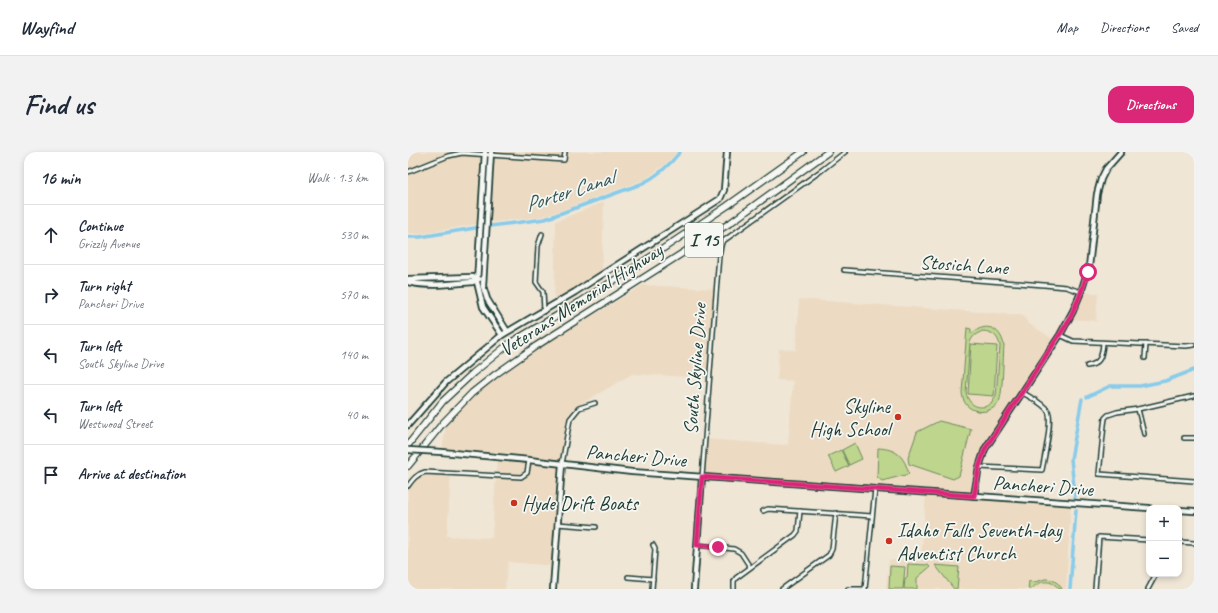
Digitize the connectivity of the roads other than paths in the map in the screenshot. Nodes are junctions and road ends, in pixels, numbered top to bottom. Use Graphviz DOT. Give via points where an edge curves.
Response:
graph roads {
  1 [pos="565,152"];
  2 [pos="727,152"];
  3 [pos="803,152"];
  4 [pos="828,152"];
  5 [pos="845,152"];
  6 [pos="1121,152"];
  7 [pos="485,153"];
  8 [pos="491,153"];
  9 [pos="408,172"];
  10 [pos="542,234"];
  11 [pos="477,261"];
  12 [pos="844,270"];
  13 [pos="461,278"];
  14 [pos="478,279"];
  15 [pos="408,280"];
  16 [pos="1082,292"];
  17 [pos="544,310"];
  18 [pos="507,331"];
  19 [pos="502,335"];
  20 [pos="1060,335"];
  21 [pos="1103,343"];
  22 [pos="1146,344"];
  23 [pos="1194,345"];
  24 [pos="1145,358"];
  25 [pos="1087,366"];
  26 [pos="1022,392"];
  27 [pos="1194,396"];
  28 [pos="596,403"];
  29 [pos="1138,409"];
  30 [pos="408,425"];
  31 [pos="1144,434"];
  32 [pos="1184,438"];
  33 [pos="1194,438"];
  34 [pos="408,444"];
  35 [pos="408,450"];
  36 [pos="529,460"];
  37 [pos="562,464"];
  38 [pos="408,466"];
  39 [pos="979,467"];
  40 [pos="702,477"];
  41 [pos="1194,481"];
  42 [pos="408,486"];
  43 [pos="875,489"];
  44 [pos="974,496"];
  45 [pos="1146,508"];
  46 [pos="1182,510"];
  47 [pos="763,511"];
  48 [pos="800,511"];
  49 [pos="1194,511"];
  50 [pos="836,514"];
  51 [pos="872,516"];
  52 [pos="557,524"];
  53 [pos="596,527"];
  54 [pos="1146,540"];
  55 [pos="1182,542"];
  56 [pos="1194,543"];
  57 [pos="653,545"];
  58 [pos="697,545"];
  59 [pos="750,567"];
  60 [pos="628,577"];
  61 [pos="1154,577"];
  62 [pos="653,579"];
  63 [pos="553,589"];
  64 [pos="652,589"];
  65 [pos="694,589"];
  66 [pos="734,589"];
  67 [pos="782,589"];
  68 [pos="848,589"];
  69 [pos="865,589"];
  70 [pos="1095,589"];
  71 [pos="1148,589"];
  1 -- 8 [label="street" via="564,160"];
  2 -- 17 [label="street" via="724,190 720,199"];
  3 -- 34 [label="highway, Veterans Memorial Highway / I 15" via="655,254 510,343 443,401"];
  4 -- 38 [label="highway, Veterans Memorial Highway / I 15" via="730,223 496,374 472,393 443,423"];
  5 -- 40 [label="street, South Skyline Drive" via="722,242"];
  6 -- 16 [label="street" via="1106,169 1098,189 1090,262"];
  7 -- 8 [label="street"];
  7 -- 9 [label="street" via="456,154"];
  7 -- 11 [label="street"];
  8 -- 14 [label="street" via="486,229"];
  10 -- 17 [label="street" via="538,246 536,282 543,292"];
  11 -- 13 [label="street" via="473,273"];
  11 -- 14 [label="street"];
  12 -- 16 [label="street, Stosich Lane" via="1044,285"];
  13 -- 14 [label="street"];
  13 -- 15 [label="street"];
  14 -- 15 [label="street" via="473,282 448,284 416,284"];
  14 -- 18 [label="street" via="483,286 486,299"];
  14 -- 19 [label="street" via="483,307"];
  16 -- 20 [label="street"];
  17 -- 18 [label="street"];
  18 -- 19 [label="street"];
  19 -- 30 [label="street" via="446,382"];
  20 -- 21 [label="street" via="1073,341"];
  20 -- 26 [label="street"];
  21 -- 22 [label="street"];
  21 -- 25 [label="street" via="1103,353 1097,363"];
  22 -- 23 [label="street"];
  22 -- 24 [label="street"];
  26 -- 39 [label="street" via="989,442"];
  26 -- 39 [label="street" via="1044,407 1050,415 1042,470"];
  27 -- 29 [label="street"];
  28 -- 37 [label="street" via="579,408 570,419"];
  29 -- 31 [label="street"];
  29 -- 41 [label="street" via="1117,412 1105,418 1098,474"];
  32 -- 33 [label="street"];
  35 -- 36 [label="street, Pancheri Drive, bridge"];
  36 -- 37 [label="street, Pancheri Drive"];
  36 -- 42 [label="street" via="527,473 521,477 425,472 414,478"];
  37 -- 40 [label="street, Pancheri Drive"];
  37 -- 52 [label="street"];
  39 -- 44 [label="street"];
  40 -- 43 [label="street, Pancheri Drive"];
  40 -- 58 [label="street, South Skyline Drive"];
  43 -- 44 [label="street, Pancheri Drive"];
  43 -- 51 [label="street"];
  44 -- 45 [label="street, Pancheri Drive"];
  46 -- 49 [label="street"];
  47 -- 48 [label="street"];
  48 -- 50 [label="street"];
  48 -- 59 [label="street" via="798,531 795,535"];
  50 -- 51 [label="street"];
  50 -- 67 [label="street" via="829,555"];
  51 -- 69 [label="street"];
  52 -- 53 [label="street"];
  52 -- 63 [label="street"];
  54 -- 70 [label="street" via="1099,537"];
  55 -- 56 [label="street"];
  57 -- 62 [label="street"];
  58 -- 59 [label="street" via="734,548 741,553"];
  58 -- 65 [label="street, South Skyline Drive"];
  59 -- 66 [label="street" via="734,580"];
  60 -- 62 [label="street"];
  61 -- 71 [label="street"];
  62 -- 64 [label="street"];
  68 -- 69 [label="street"];
}
